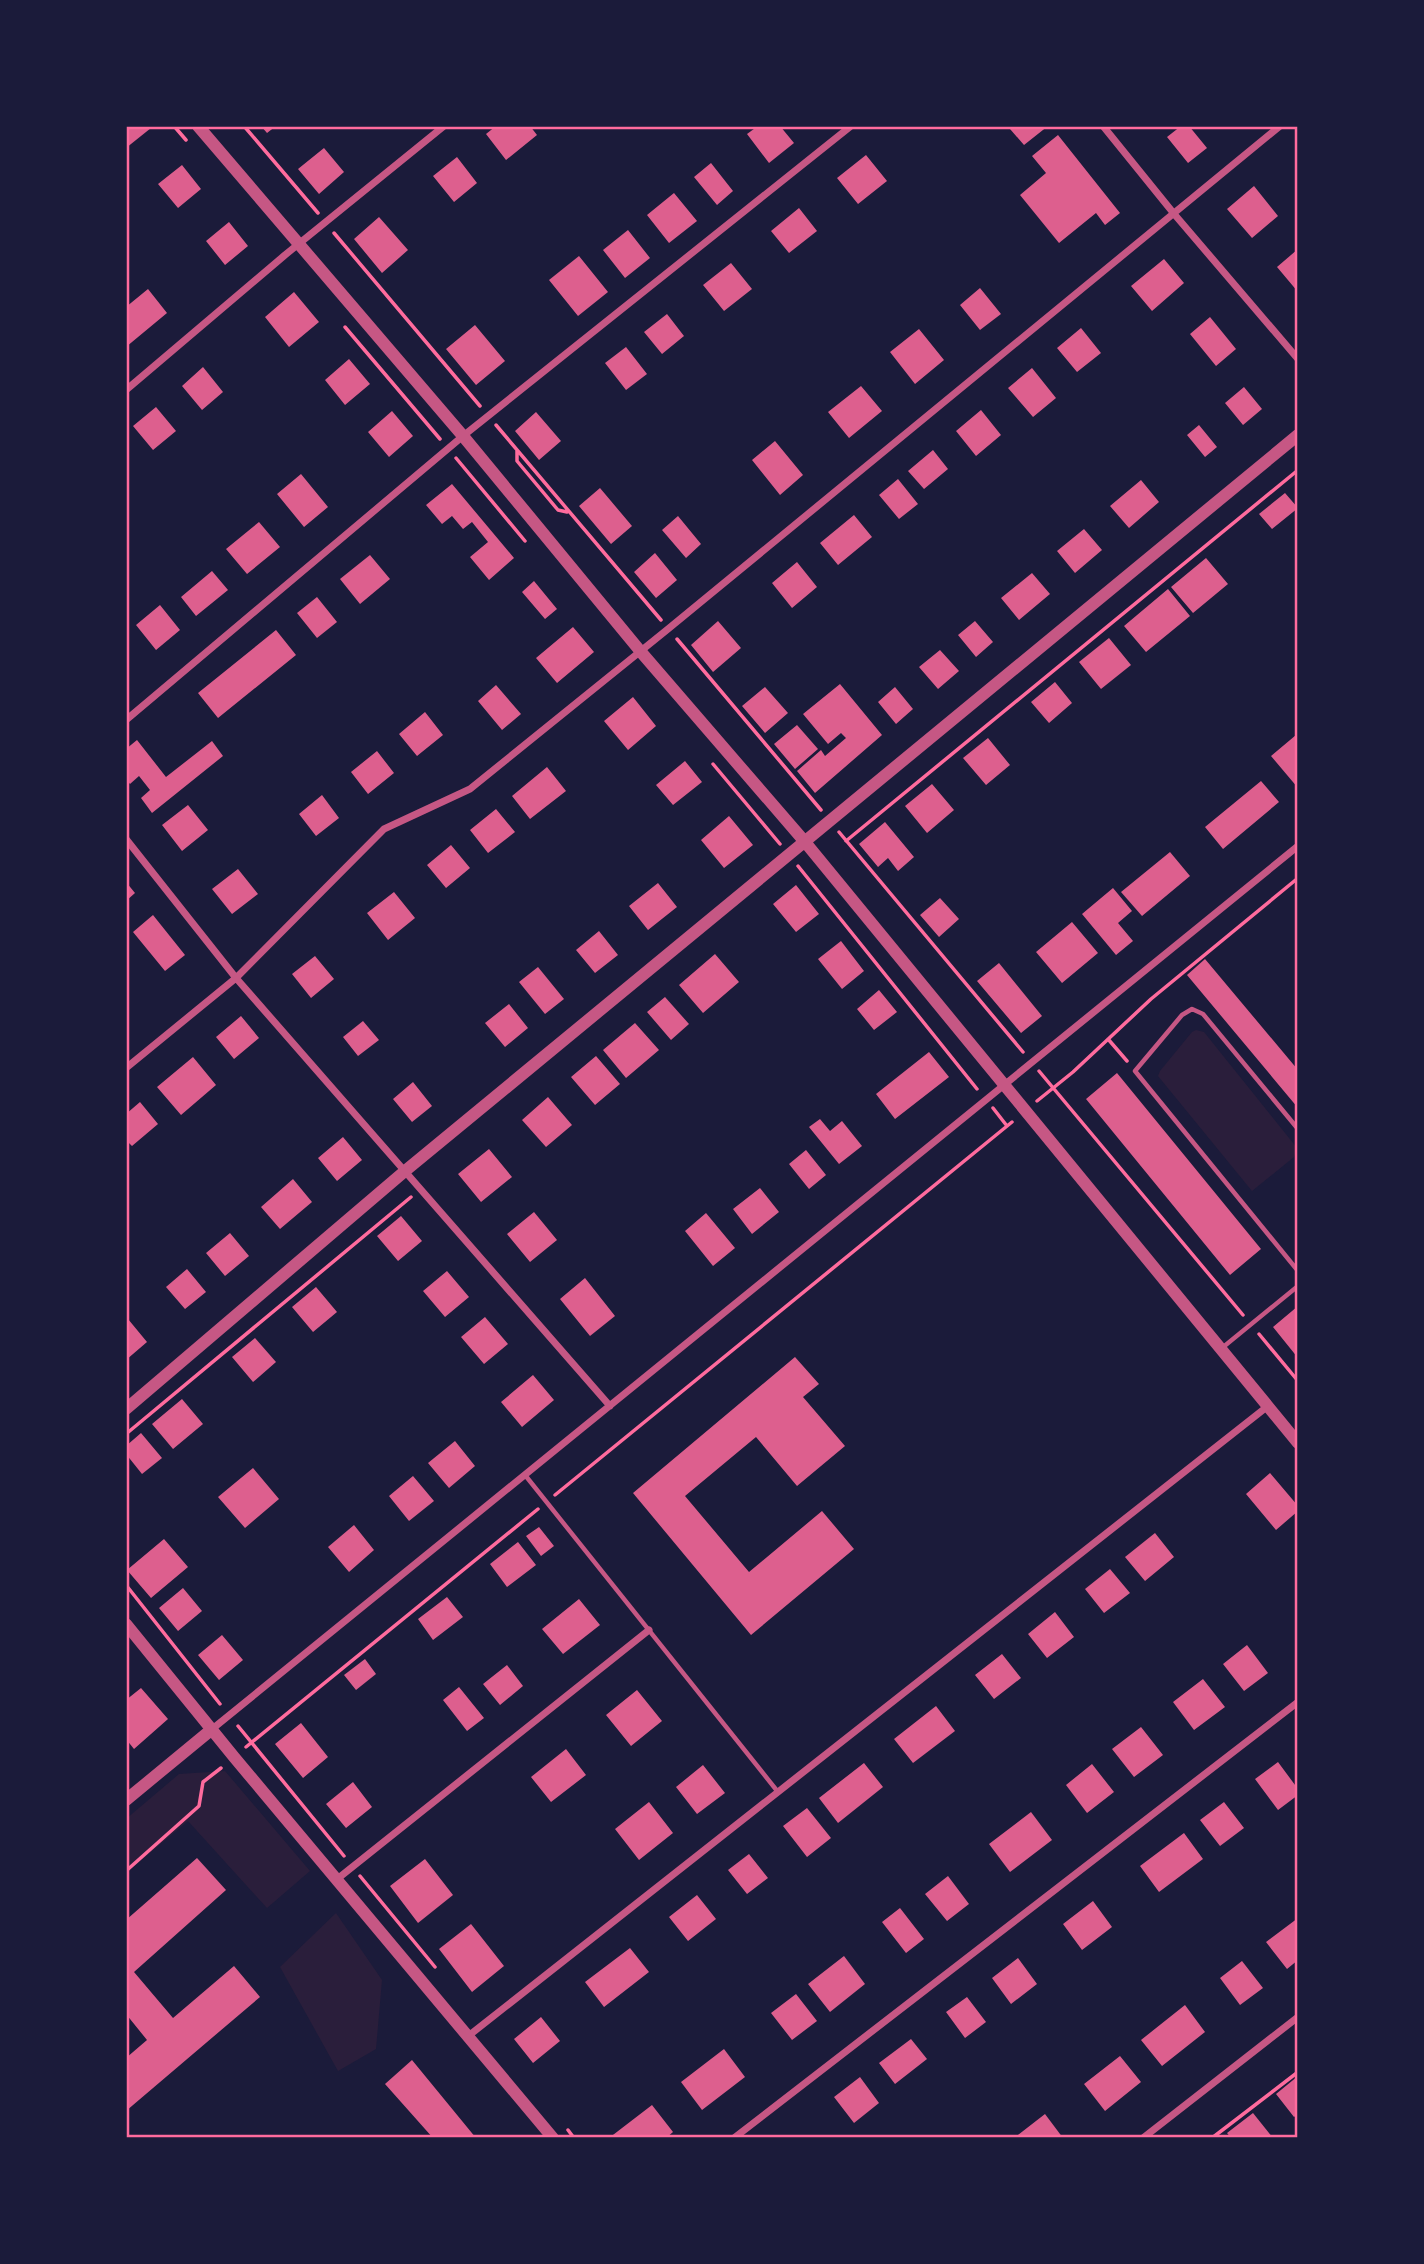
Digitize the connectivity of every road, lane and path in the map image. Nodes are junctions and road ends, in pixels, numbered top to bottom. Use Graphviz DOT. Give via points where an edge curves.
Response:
graph roads {
  1 [pos="174,126"];
  2 [pos="198,126"];
  3 [pos="244,126"];
  4 [pos="444,126"];
  5 [pos="851,126"];
  6 [pos="1103,126"];
  7 [pos="1280,126"];
  8 [pos="191,146"];
  9 [pos="1175,215"];
  10 [pos="326,222"];
  11 [pos="298,245"];
  12 [pos="345,327"];
  13 [pos="1298,359"];
  14 [pos="126,390"];
  15 [pos="488,416"];
  16 [pos="1298,435"];
  17 [pos="463,436"];
  18 [pos="448,449"];
  19 [pos="1298,470"];
  20 [pos="527,543"];
  21 [pos="668,629"];
  22 [pos="641,652"];
  23 [pos="126,720"];
  24 [pos="830,822"];
  25 [pos="126,839"];
  26 [pos="846,841"];
  27 [pos="805,842"];
  28 [pos="1298,846"];
  29 [pos="1298,878"];
  30 [pos="236,978"];
  31 [pos="1108,1038"];
  32 [pos="1032,1063"];
  33 [pos="126,1068"];
  34 [pos="1135,1071"];
  35 [pos="1005,1086"];
  36 [pos="1053,1088"];
  37 [pos="1026,1111"];
  38 [pos="1298,1129"];
  39 [pos="405,1171"];
  40 [pos="420,1189"];
  41 [pos="1298,1270"];
  42 [pos="1298,1286"];
  43 [pos="1251,1325"];
  44 [pos="1221,1349"];
  45 [pos="1298,1381"];
  46 [pos="610,1406"];
  47 [pos="1268,1406"];
  48 [pos="126,1409"];
  49 [pos="126,1434"];
  50 [pos="1298,1443"];
  51 [pos="525,1475"];
  52 [pos="546,1502"];
  53 [pos="126,1624"];
  54 [pos="649,1630"];
  55 [pos="1298,1702"];
  56 [pos="211,1730"];
  57 [pos="234,1757"];
  58 [pos="778,1792"];
  59 [pos="126,1800"];
  60 [pos="126,1871"];
  61 [pos="336,1880"];
  62 [pos="1298,2017"];
  63 [pos="467,2037"];
  64 [pos="1298,2072"];
  65 [pos="551,2137"];
  66 [pos="734,2138"];
  67 [pos="1143,2138"];
  68 [pos="1212,2138"];
  1 -- 8 [label="path"];
  2 -- 11 [label="street"];
  3 -- 10 [label="path"];
  4 -- 10 [label="street"];
  5 -- 15 [label="street"];
  6 -- 9 [label="street"];
  7 -- 9 [label="street"];
  9 -- 13 [label="street"];
  9 -- 21 [label="street"];
  10 -- 11 [label="street"];
  10 -- 15 [label="path"];
  11 -- 14 [label="street"];
  11 -- 17 [label="street"];
  12 -- 18 [label="path"];
  15 -- 17 [label="street"];
  15 -- 21 [label="path"];
  16 -- 24 [label="street"];
  17 -- 18 [label="street"];
  17 -- 22 [label="street"];
  18 -- 20 [label="path"];
  18 -- 23 [label="street"];
  19 -- 26 [label="path"];
  21 -- 22 [label="street"];
  21 -- 24 [label="path"];
  22 -- 27 [label="street"];
  22 -- 30 [label="street" via="470,789 384,829"];
  24 -- 26 [label="path"];
  24 -- 27 [label="street"];
  25 -- 30 [label="street"];
  26 -- 32 [label="path"];
  27 -- 35 [label="street"];
  27 -- 39 [label="street"];
  28 -- 32 [label="street"];
  29 -- 31 [label="path"];
  30 -- 33 [label="street"];
  30 -- 39 [label="street"];
  31 -- 34 [label="path"];
  31 -- 36 [label="path"];
  32 -- 35 [label="street"];
  32 -- 36 [label="path"];
  34 -- 38 [label="lane" via="1182,1014 1192,1009 1203,1014"];
  34 -- 41 [label="lane"];
  35 -- 37 [label="street"];
  35 -- 46 [label="street"];
  36 -- 37 [label="path"];
  36 -- 43 [label="path"];
  37 -- 44 [label="street"];
  37 -- 52 [label="path"];
  39 -- 40 [label="street"];
  39 -- 48 [label="street"];
  40 -- 46 [label="street"];
  40 -- 49 [label="path"];
  42 -- 43 [label="lane"];
  43 -- 44 [label="lane"];
  43 -- 45 [label="path"];
  44 -- 47 [label="street"];
  46 -- 51 [label="street"];
  47 -- 50 [label="street"];
  47 -- 58 [label="street"];
  51 -- 52 [label="lane"];
  51 -- 56 [label="street"];
  52 -- 54 [label="lane"];
  52 -- 57 [label="path"];
  53 -- 56 [label="street"];
  54 -- 58 [label="lane"];
  54 -- 61 [label="street"];
  55 -- 66 [label="street"];
  56 -- 57 [label="street"];
  56 -- 59 [label="street"];
  57 -- 60 [label="path" via="203,1782 200,1806"];
  57 -- 61 [label="street"];
  58 -- 63 [label="street"];
  61 -- 63 [label="street"];
  62 -- 67 [label="street"];
  63 -- 65 [label="street"];
  64 -- 68 [label="path"];
}
